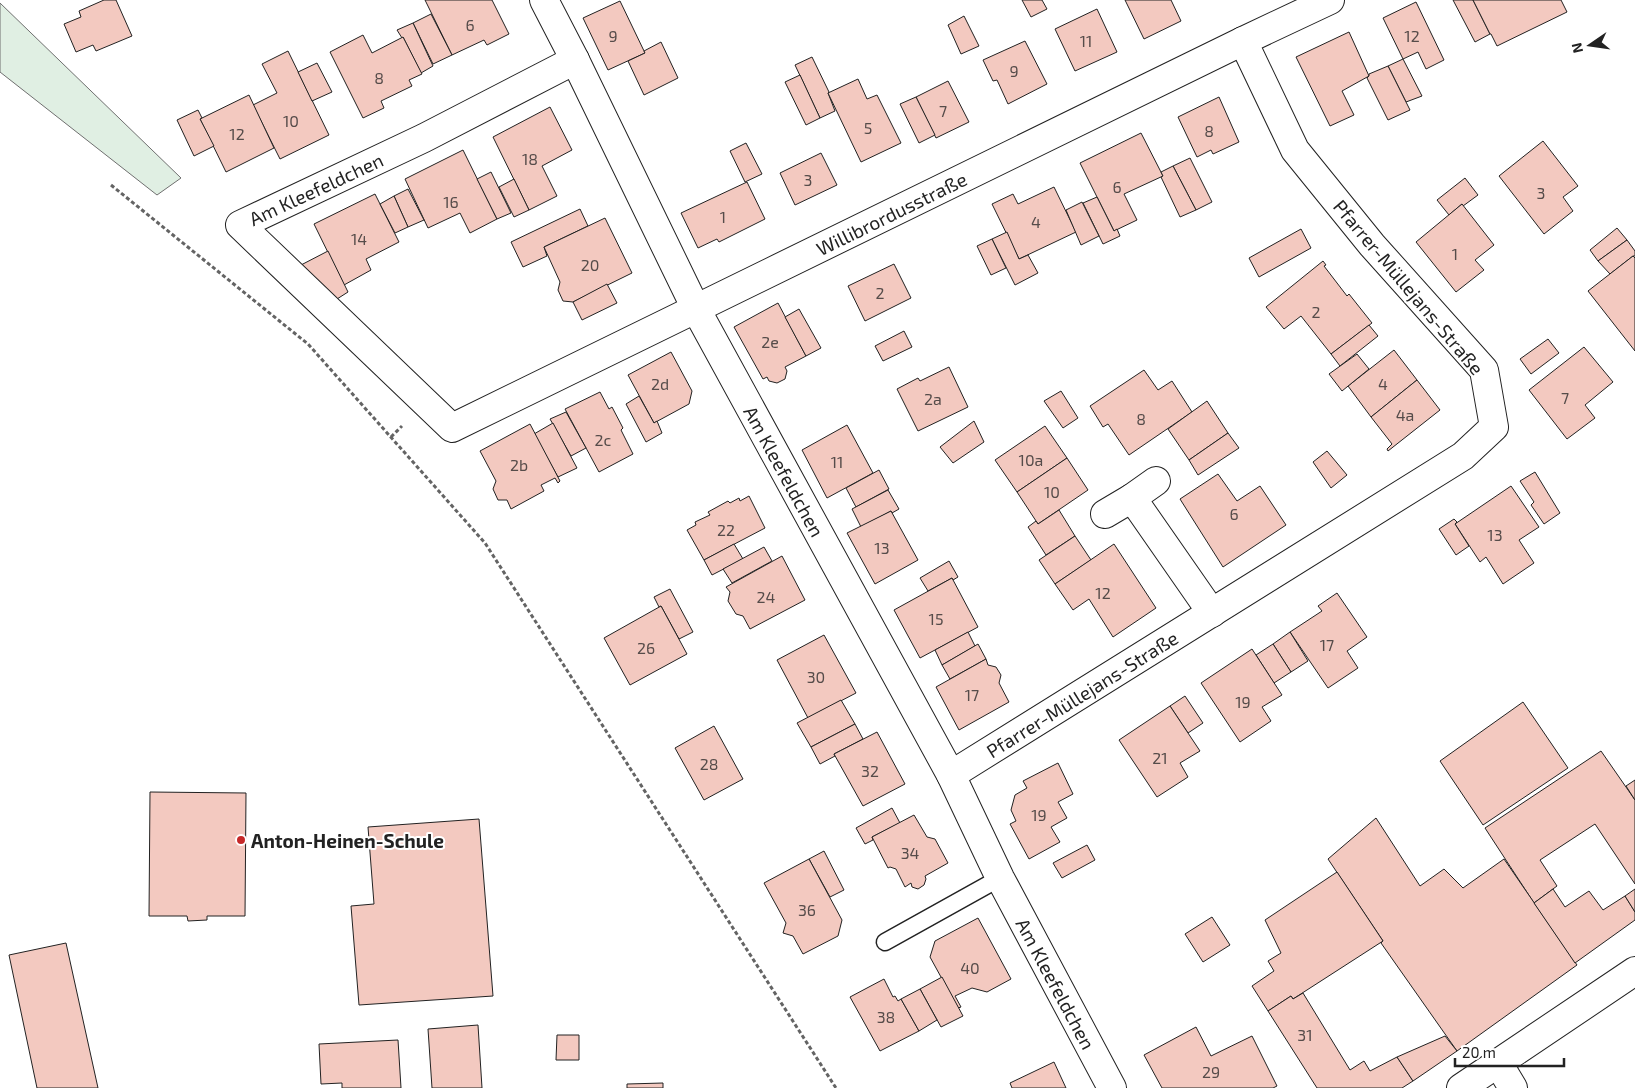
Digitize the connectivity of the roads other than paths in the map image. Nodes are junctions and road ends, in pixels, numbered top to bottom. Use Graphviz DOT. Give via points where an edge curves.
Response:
graph roads {
  1 [pos="544,0"];
  2 [pos="1330,0"];
  3 [pos="1243,41"];
  4 [pos="575,60"];
  5 [pos="696,309"];
  6 [pos="452,428"];
  7 [pos="1156,481"];
  8 [pos="1132,498"];
  9 [pos="1106,514"];
  10 [pos="1212,613"];
  11 [pos="951,775"];
  12 [pos="1000,878"];
  13 [pos="885,942"];
  14 [pos="1635,971"];
  15 [pos="1498,1063"];
  16 [pos="1112,1088"];
  17 [pos="1460,1088"];
  18 [pos="1513,1088"];
  1 -- 4 [label="street, Am Kleefeldchen"];
  2 -- 3 [label="street, Willibrordusstraße"];
  3 -- 5 [label="street, Willibrordusstraße"];
  3 -- 10 [label="street, Pfarrer-Müllejans-Straße" via="1294,150 1372,245 1484,370 1494,427 1463,456"];
  4 -- 5 [label="street, Am Kleefeldchen"];
  4 -- 6 [label="street, Am Kleefeldchen" via="424,138 240,225"];
  5 -- 6 [label="street, Willibrordusstraße"];
  5 -- 11 [label="street, Am Kleefeldchen"];
  7 -- 8 [label="street"];
  8 -- 9 [label="street"];
  8 -- 10 [label="street"];
  10 -- 11 [label="street, Pfarrer-Müllejans-Straße"];
  11 -- 12 [label="street, Am Kleefeldchen"];
  12 -- 13 [label="lane"];
  12 -- 16 [label="street, Am Kleefeldchen"];
  14 -- 15 [label="street"];
  15 -- 17 [label="street"];
  15 -- 18 [label="street"];
}
